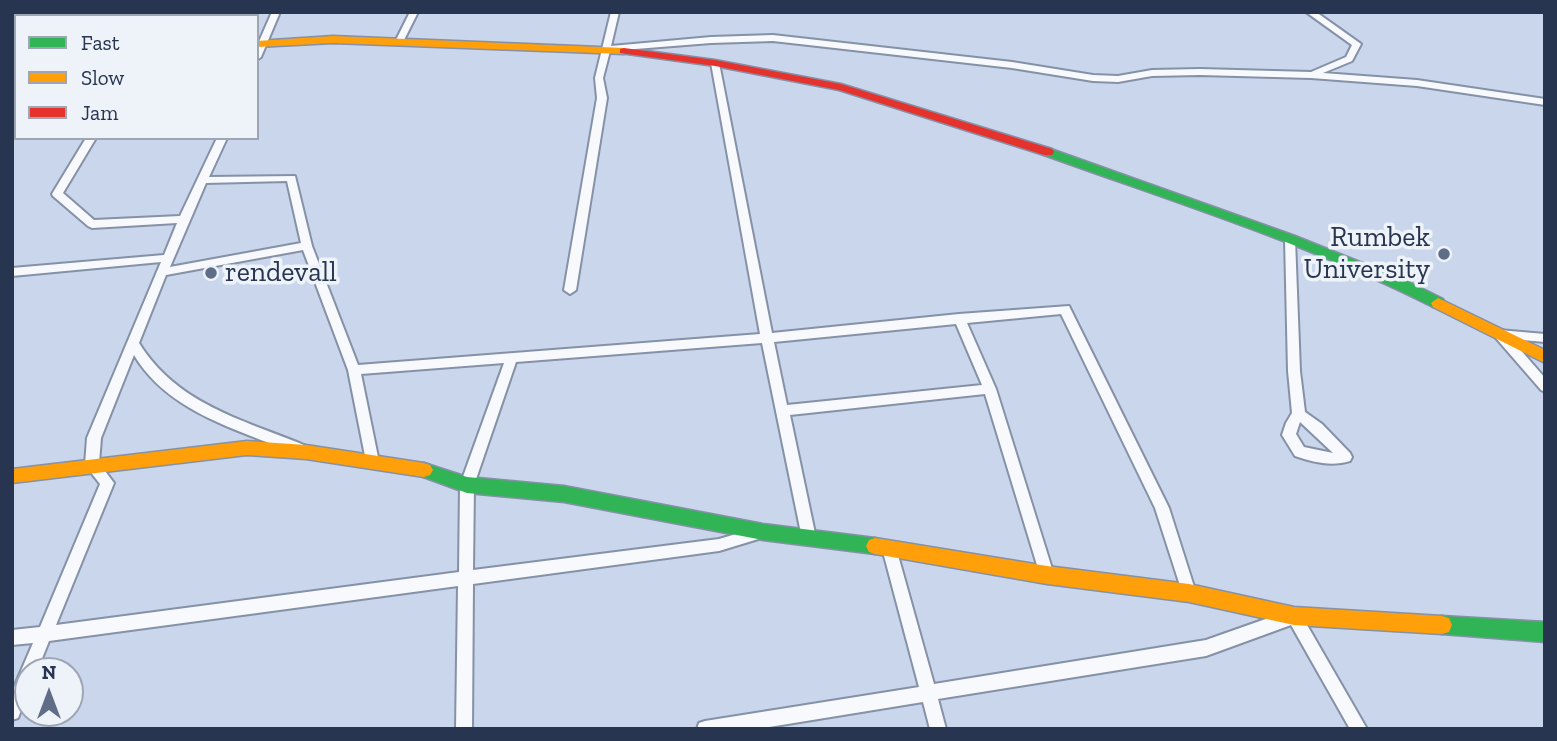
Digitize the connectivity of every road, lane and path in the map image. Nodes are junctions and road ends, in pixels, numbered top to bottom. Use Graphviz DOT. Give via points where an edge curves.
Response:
graph roads {
  1 [pos="276,12"];
  2 [pos="414,12"];
  3 [pos="615,12"];
  4 [pos="1310,12"];
  5 [pos="399,42"];
  6 [pos="259,48"];
  7 [pos="605,50"];
  8 [pos="715,63"];
  9 [pos="1311,75"];
  10 [pos="1545,102"];
  11 [pos="90,140"];
  12 [pos="221,140"];
  13 [pos="203,180"];
  14 [pos="184,219"];
  15 [pos="1290,239"];
  16 [pos="307,246"];
  17 [pos="169,258"];
  18 [pos="12,272"];
  19 [pos="163,272"];
  20 [pos="570,290"];
  21 [pos="959,318"];
  22 [pos="1499,334"];
  23 [pos="767,338"];
  24 [pos="1545,338"];
  25 [pos="133,343"];
  26 [pos="1545,357"];
  27 [pos="511,360"];
  28 [pos="354,370"];
  29 [pos="1545,387"];
  30 [pos="990,389"];
  31 [pos="782,411"];
  32 [pos="1299,414"];
  33 [pos="306,452"];
  34 [pos="372,462"];
  35 [pos="92,465"];
  36 [pos="12,477"];
  37 [pos="467,485"];
  38 [pos="764,532"];
  39 [pos="809,538"];
  40 [pos="889,548"];
  41 [pos="1047,575"];
  42 [pos="466,578"];
  43 [pos="1189,593"];
  44 [pos="1294,616"];
  45 [pos="1545,632"];
  46 [pos="44,634"];
  47 [pos="12,638"];
  48 [pos="35,657"];
  49 [pos="929,694"];
  50 [pos="464,729"];
  51 [pos="705,729"];
  52 [pos="938,729"];
  53 [pos="1359,729"];
  1 -- 6 [label="street"];
  2 -- 5 [label="street"];
  3 -- 7 [label="street"];
  4 -- 9 [label="street" via="1357,44 1349,59"];
  5 -- 6 [label="street" via="304,38"];
  5 -- 7 [label="street"];
  7 -- 8 [label="street"];
  7 -- 9 [label="street" via="773,38 1093,78 1200,72"];
  7 -- 20 [label="street" via="599,78 602,99"];
  8 -- 15 [label="street" via="841,86 1063,157"];
  8 -- 23 [label="street"];
  9 -- 10 [label="street" via="1418,83"];
  11 -- 14 [label="street" via="57,194 92,224"];
  12 -- 13 [label="street"];
  13 -- 14 [label="street"];
  13 -- 16 [label="street" via="291,178"];
  14 -- 17 [label="street"];
  15 -- 22 [label="street" via="1402,285"];
  15 -- 32 [label="street"];
  16 -- 19 [label="street"];
  16 -- 28 [label="street"];
  17 -- 18 [label="street"];
  17 -- 19 [label="street"];
  19 -- 25 [label="street"];
  21 -- 23 [label="street"];
  21 -- 30 [label="street"];
  21 -- 43 [label="street" via="1065,309 1162,508"];
  22 -- 24 [label="street"];
  22 -- 26 [label="street"];
  22 -- 29 [label="street"];
  23 -- 27 [label="street"];
  23 -- 31 [label="street"];
  25 -- 33 [label="street" via="141,361 197,408"];
  25 -- 35 [label="street" via="94,438"];
  27 -- 28 [label="street"];
  27 -- 37 [label="street"];
  28 -- 34 [label="street"];
  30 -- 31 [label="street"];
  30 -- 41 [label="street"];
  31 -- 39 [label="street"];
  33 -- 34 [label="street"];
  33 -- 35 [label="street" via="247,448"];
  34 -- 37 [label="street" via="417,468"];
  35 -- 36 [label="street"];
  35 -- 46 [label="street" via="107,483"];
  37 -- 38 [label="street" via="564,494"];
  37 -- 42 [label="street"];
  38 -- 39 [label="street"];
  38 -- 42 [label="street" via="719,545"];
  39 -- 40 [label="street"];
  40 -- 41 [label="street"];
  40 -- 49 [label="street"];
  41 -- 43 [label="street"];
  42 -- 46 [label="street"];
  42 -- 50 [label="street"];
  43 -- 44 [label="street"];
  44 -- 45 [label="street"];
  44 -- 49 [label="street" via="1206,648"];
  44 -- 53 [label="street"];
  46 -- 47 [label="street"];
  46 -- 48 [label="street"];
  49 -- 51 [label="street"];
  49 -- 52 [label="street"];
}
